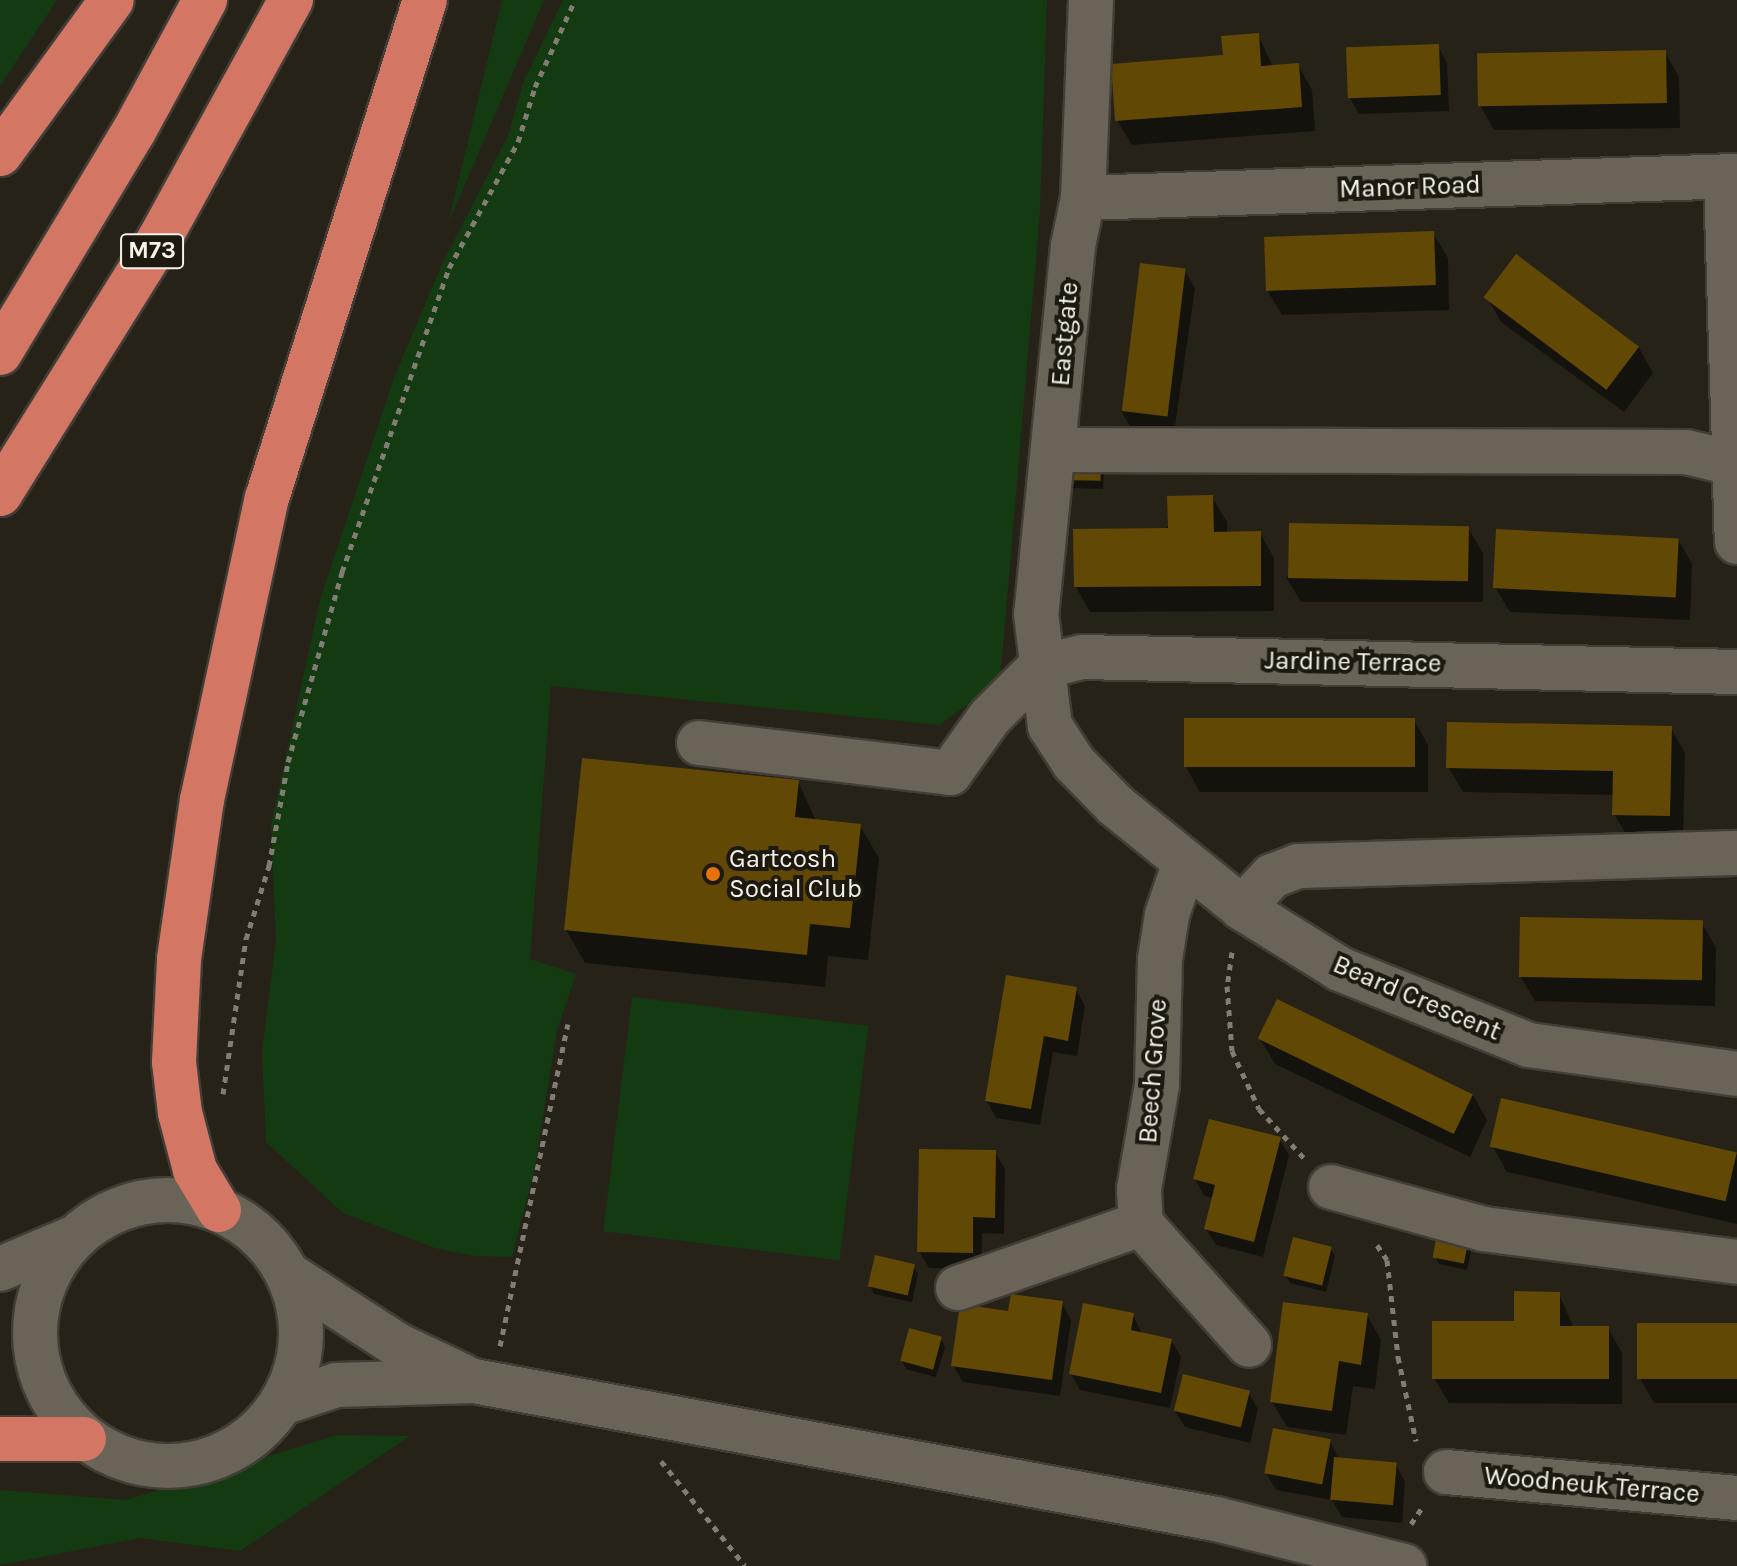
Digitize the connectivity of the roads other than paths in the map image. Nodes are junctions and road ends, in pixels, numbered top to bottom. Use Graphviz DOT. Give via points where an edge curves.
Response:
graph roads {
  1 [pos="112,0"];
  2 [pos="205,0"];
  3 [pos="291,0"];
  4 [pos="425,0"];
  5 [pos="1091,0"];
  6 [pos="0,154"];
  7 [pos="1732,176"];
  8 [pos="1083,198"];
  9 [pos="0,353"];
  10 [pos="1054,450"];
  11 [pos="1735,464"];
  12 [pos="0,494"];
  13 [pos="1737,542"];
  14 [pos="1040,667"];
  15 [pos="1737,672"];
  16 [pos="699,743"];
  17 [pos="1737,853"];
  18 [pos="1185,862"];
  19 [pos="1242,908"];
  20 [pos="1737,1074"];
  21 [pos="1331,1187"];
  22 [pos="219,1210"];
  23 [pos="1141,1224"];
  24 [pos="74,1238"];
  25 [pos="1737,1262"];
  26 [pos="0,1269"];
  27 [pos="289,1275"];
  28 [pos="958,1288"];
  29 [pos="0,1325"];
  30 [pos="1249,1345"];
  31 [pos="39,1371"];
  32 [pos="483,1383"];
  33 [pos="282,1403"];
  34 [pos="0,1439"];
  35 [pos="84,1439"];
  36 [pos="1446,1472"];
  37 [pos="1737,1498"];
  38 [pos="1394,1563"];
  1 -- 6 [label="highway"];
  2 -- 9 [label="highway" via="134,131"];
  3 -- 12 [label="highway, M73" via="160,238"];
  4 -- 22 [label="highway" via="271,483 227,668 179,959 174,1062 195,1170"];
  5 -- 8 [label="street, Eastgate"];
  7 -- 8 [label="street, Manor Road"];
  7 -- 11 [label="street"];
  8 -- 10 [label="street, Eastgate" via="1073,246"];
  10 -- 11 [label="street" via="1686,452"];
  10 -- 14 [label="street, Eastgate" via="1036,614"];
  11 -- 13 [label="street"];
  14 -- 15 [label="street, Jardine Terrace" via="1082,657"];
  14 -- 16 [label="street" via="990,717 950,773"];
  14 -- 18 [label="street, Beard Crescent" via="1050,726 1074,763"];
  17 -- 19 [label="street" via="1298,866 1272,876"];
  18 -- 19 [label="street, Beard Crescent"];
  18 -- 23 [label="street, Beech Grove" via="1167,915 1160,959 1157,1085 1139,1189"];
  19 -- 20 [label="street, Beard Crescent" via="1340,969 1529,1045"];
  21 -- 25 [label="street" via="1483,1229"];
  22 -- 24 [label="street" via="181,1200 142,1202 105,1215"];
  22 -- 27 [label="street" via="263,1240"];
  23 -- 28 [label="street"];
  23 -- 30 [label="street"];
  24 -- 26 [label="street"];
  24 -- 31 [label="street" via="50,1268 36,1305"];
  27 -- 32 [label="street" via="397,1345"];
  27 -- 33 [label="street" via="298,1300 300,1353"];
  29 -- 31 [label="street"];
  31 -- 35 [label="street" via="49,1397"];
  32 -- 33 [label="street" via="336,1385"];
  32 -- 38 [label="street" via="1216,1519"];
  33 -- 35 [label="street" via="237,1448 175,1467 112,1455"];
  34 -- 35 [label="highway"];
  36 -- 37 [label="street, Woodneuk Terrace"];
}
